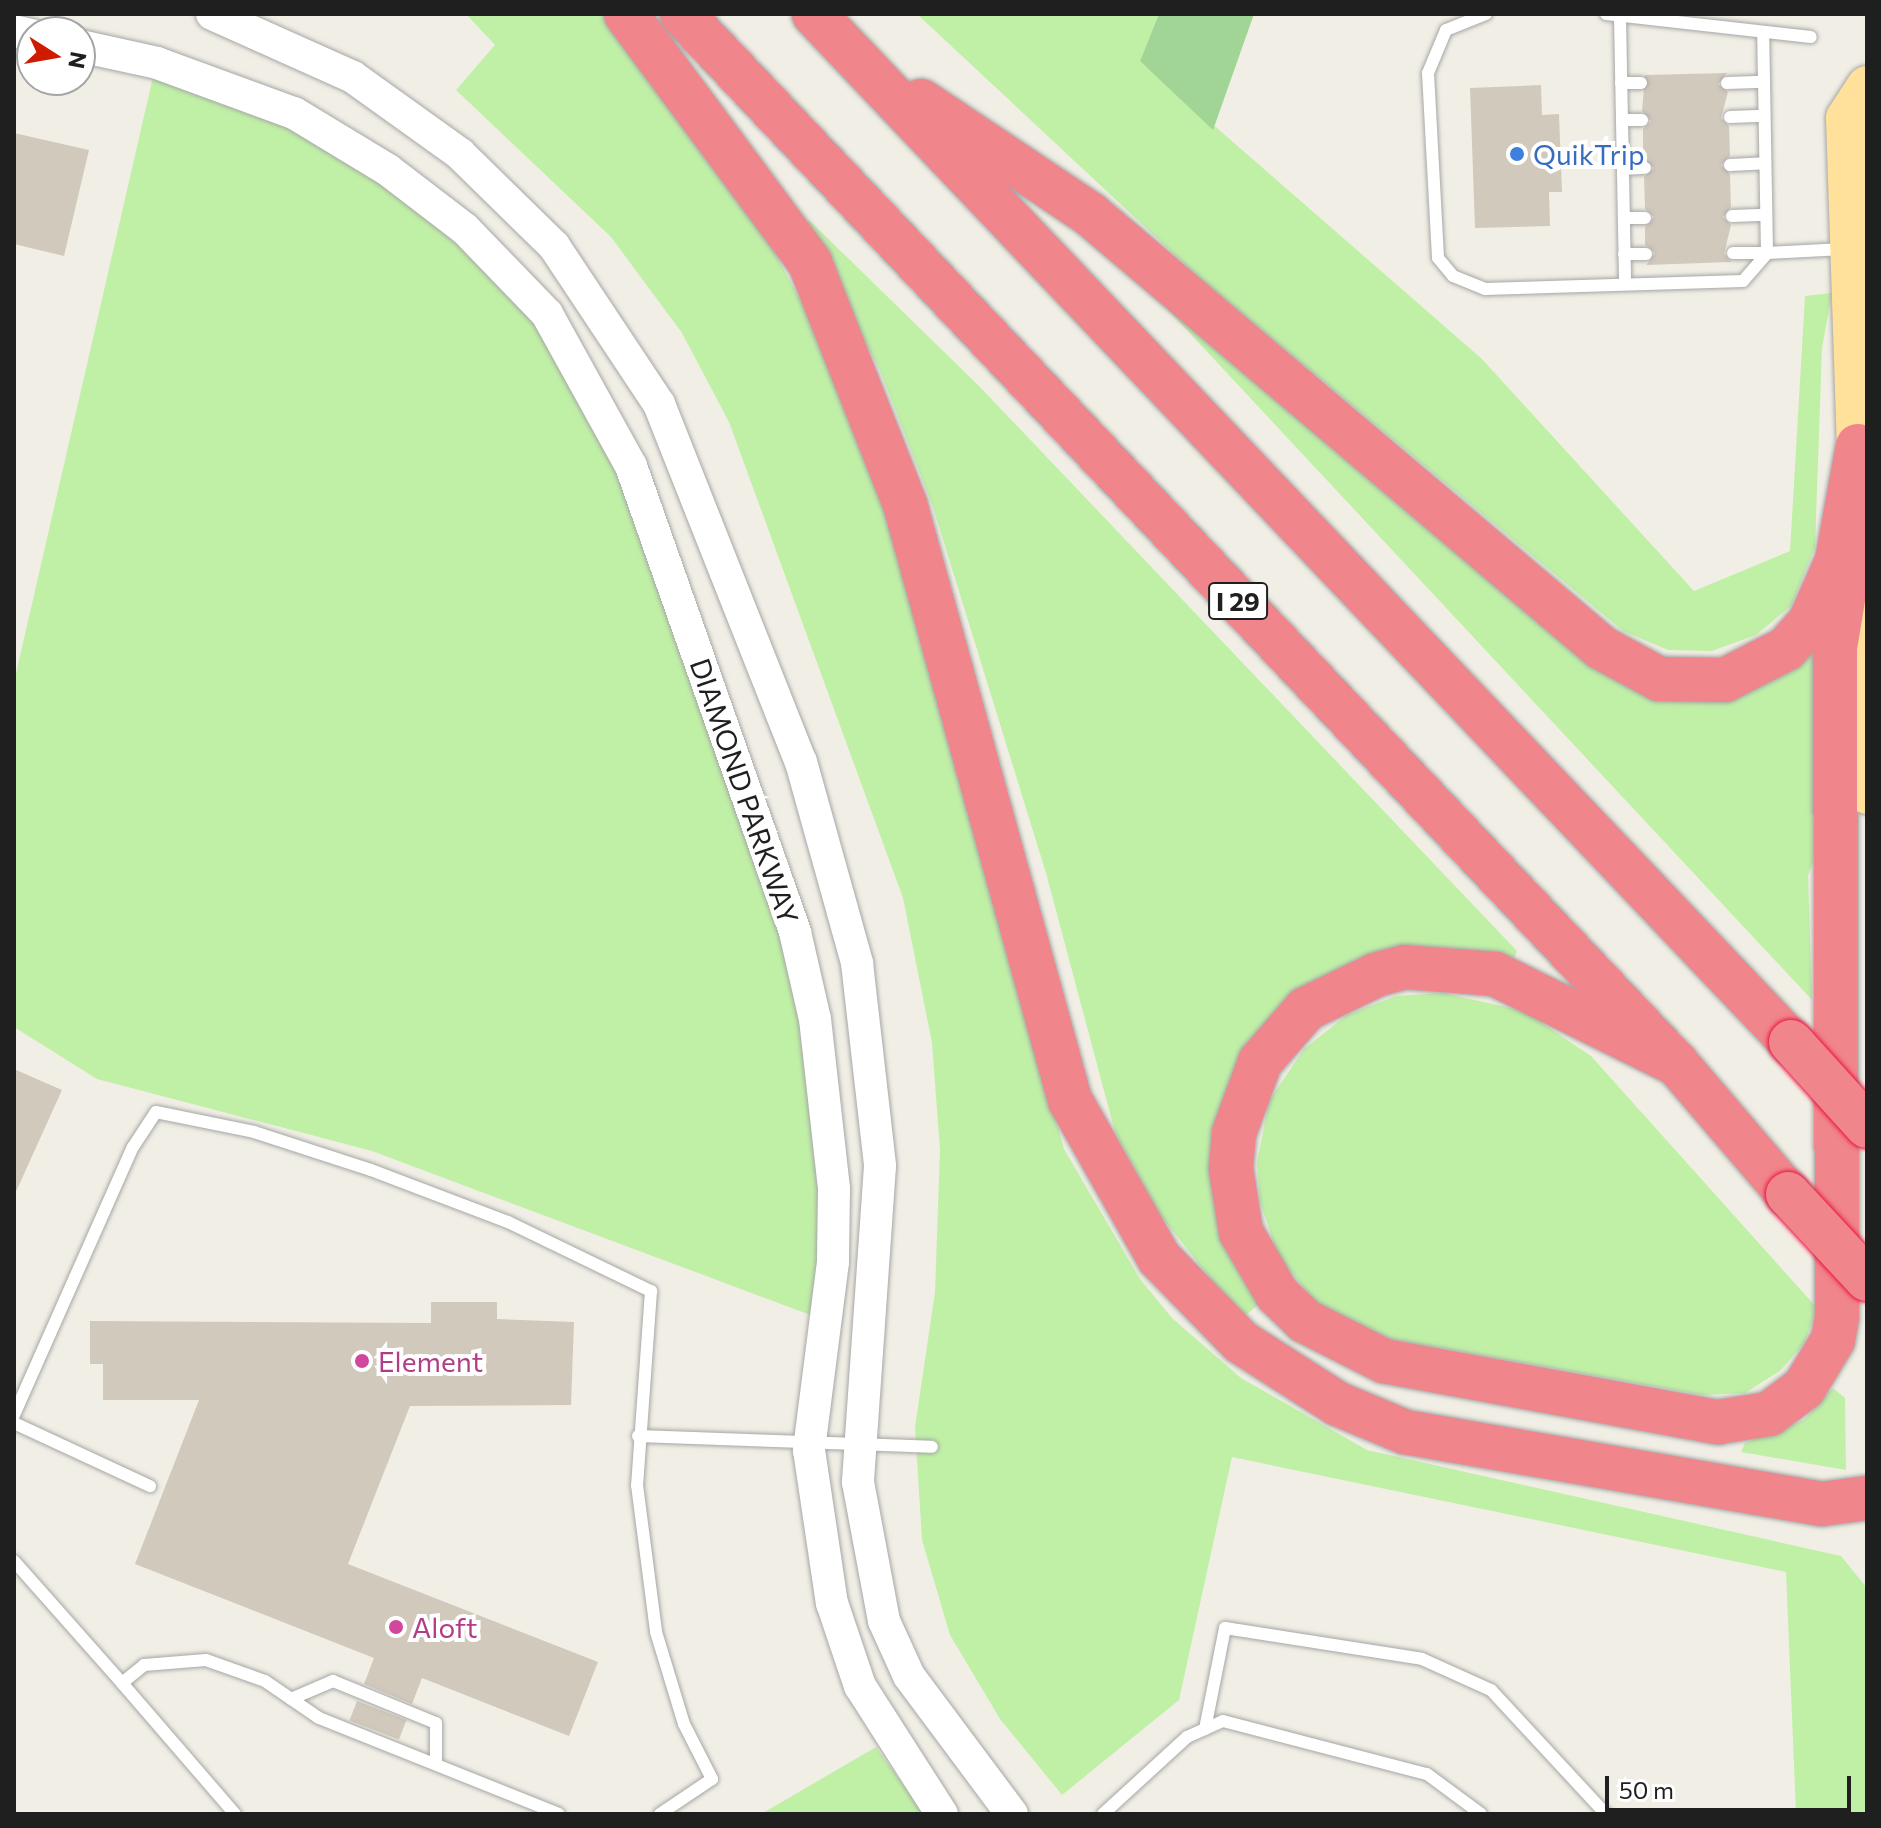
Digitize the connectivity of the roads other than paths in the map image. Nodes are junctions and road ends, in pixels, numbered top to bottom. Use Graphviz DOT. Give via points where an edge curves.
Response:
graph roads {
  1 [pos="212,14"];
  2 [pos="626,14"];
  3 [pos="682,14"];
  4 [pos="814,14"];
  5 [pos="1486,14"];
  6 [pos="1606,14"];
  7 [pos="1620,17"];
  8 [pos="1763,34"];
  9 [pos="1811,37"];
  10 [pos="96,50"];
  11 [pos="852,55"];
  12 [pos="1763,82"];
  13 [pos="1621,83"];
  14 [pos="1641,83"];
  15 [pos="1727,83"];
  16 [pos="1867,86"];
  17 [pos="1764,116"];
  18 [pos="1730,117"];
  19 [pos="1622,120"];
  20 [pos="1642,120"];
  21 [pos="1765,163"];
  22 [pos="1730,165"];
  23 [pos="1645,168"];
  24 [pos="1623,169"];
  25 [pos="1766,215"];
  26 [pos="1732,216"];
  27 [pos="1624,218"];
  28 [pos="1645,218"];
  29 [pos="1851,248"];
  30 [pos="1733,253"];
  31 [pos="1767,253"];
  32 [pos="1624,254"];
  33 [pos="1646,254"];
  34 [pos="1625,284"];
  35 [pos="1858,446"];
  36 [pos="1859,503"];
  37 [pos="1867,794"];
  38 [pos="1677,1064"];
  39 [pos="1867,1126"];
  40 [pos="1867,1279"];
  41 [pos="14,1415"];
  42 [pos="14,1423"];
  43 [pos="638,1436"];
  44 [pos="810,1445"];
  45 [pos="857,1446"];
  46 [pos="932,1447"];
  47 [pos="150,1486"];
  48 [pos="1867,1498"];
  49 [pos="14,1561"];
  50 [pos="122,1683"];
  51 [pos="291,1699"];
  52 [pos="1205,1729"];
  53 [pos="436,1764"];
  54 [pos="235,1814"];
  55 [pos="559,1814"];
  56 [pos="660,1814"];
  57 [pos="942,1814"];
  58 [pos="1012,1814"];
  59 [pos="1103,1814"];
  60 [pos="1481,1814"];
  61 [pos="1606,1814"];
  1 -- 45 [label="street, DIAMOND PARKWAY" via="353,77 460,154 554,246 659,404 801,762 857,963 880,1180"];
  2 -- 48 [label="highway" via="810,263 905,504 1070,1100 1159,1258 1241,1342 1338,1404 1405,1432 1822,1504"];
  3 -- 38 [label="highway, I 29"];
  4 -- 11 [label="highway"];
  5 -- 34 [label="lane" via="1446,30 1428,73 1438,258 1453,276 1485,289"];
  6 -- 7 [label="lane"];
  7 -- 8 [label="lane"];
  7 -- 13 [label="lane"];
  8 -- 9 [label="lane"];
  8 -- 12 [label="lane"];
  10 -- 44 [label="street, DIAMOND PARKWAY" via="157,63 294,113 388,170 465,229 547,314 590,384 636,481 795,932 815,1019 834,1189"];
  11 -- 35 [label="highway" via="1091,215 1602,648 1659,679 1725,680 1786,649 1810,622 1837,561"];
  11 -- 39 [label="highway, bridge"];
  12 -- 15 [label="lane"];
  12 -- 17 [label="lane"];
  13 -- 14 [label="lane"];
  13 -- 19 [label="lane"];
  16 -- 29 [label="main road" via="1846,118"];
  17 -- 18 [label="lane"];
  17 -- 21 [label="lane"];
  19 -- 20 [label="lane"];
  19 -- 24 [label="lane"];
  21 -- 22 [label="lane"];
  21 -- 25 [label="lane"];
  23 -- 24 [label="lane"];
  24 -- 27 [label="lane"];
  25 -- 26 [label="lane"];
  25 -- 31 [label="lane"];
  27 -- 28 [label="lane"];
  27 -- 32 [label="lane"];
  29 -- 31 [label="lane"];
  29 -- 35 [label="main road"];
  30 -- 31 [label="lane"];
  31 -- 34 [label="lane" via="1743,281"];
  32 -- 33 [label="lane"];
  32 -- 34 [label="lane"];
  35 -- 36 [label="main road"];
  36 -- 37 [label="main road"];
  36 -- 38 [label="highway" via="1835,648 1837,1317 1833,1340 1804,1388 1769,1414 1718,1422 1384,1361 1305,1321 1277,1294 1241,1232 1233,1145 1260,1062 1306,1009 1376,975 1405,967 1495,974"];
  38 -- 40 [label="highway, I 29, bridge"];
  41 -- 43 [label="lane" via="133,1147 156,1112 254,1132 371,1170 508,1222 651,1291"];
  42 -- 47 [label="lane"];
  43 -- 44 [label="lane"];
  43 -- 56 [label="lane" via="637,1485 656,1632 684,1724 712,1779"];
  44 -- 45 [label="lane"];
  44 -- 57 [label="street, DIAMOND PARKWAY" via="820,1548 860,1686"];
  45 -- 46 [label="lane"];
  45 -- 58 [label="street, DIAMOND PARKWAY" via="865,1546 884,1621 909,1676"];
  49 -- 50 [label="lane"];
  50 -- 51 [label="lane" via="144,1665 206,1660"];
  50 -- 54 [label="lane"];
  51 -- 53 [label="lane" via="319,1718"];
  51 -- 53 [label="lane" via="333,1681 436,1723"];
  52 -- 59 [label="lane" via="1187,1737"];
  52 -- 60 [label="lane" via="1223,1721 1269,1730 1427,1774"];
  52 -- 61 [label="lane" via="1225,1628 1422,1659 1491,1690"];
  53 -- 55 [label="lane"];
}
